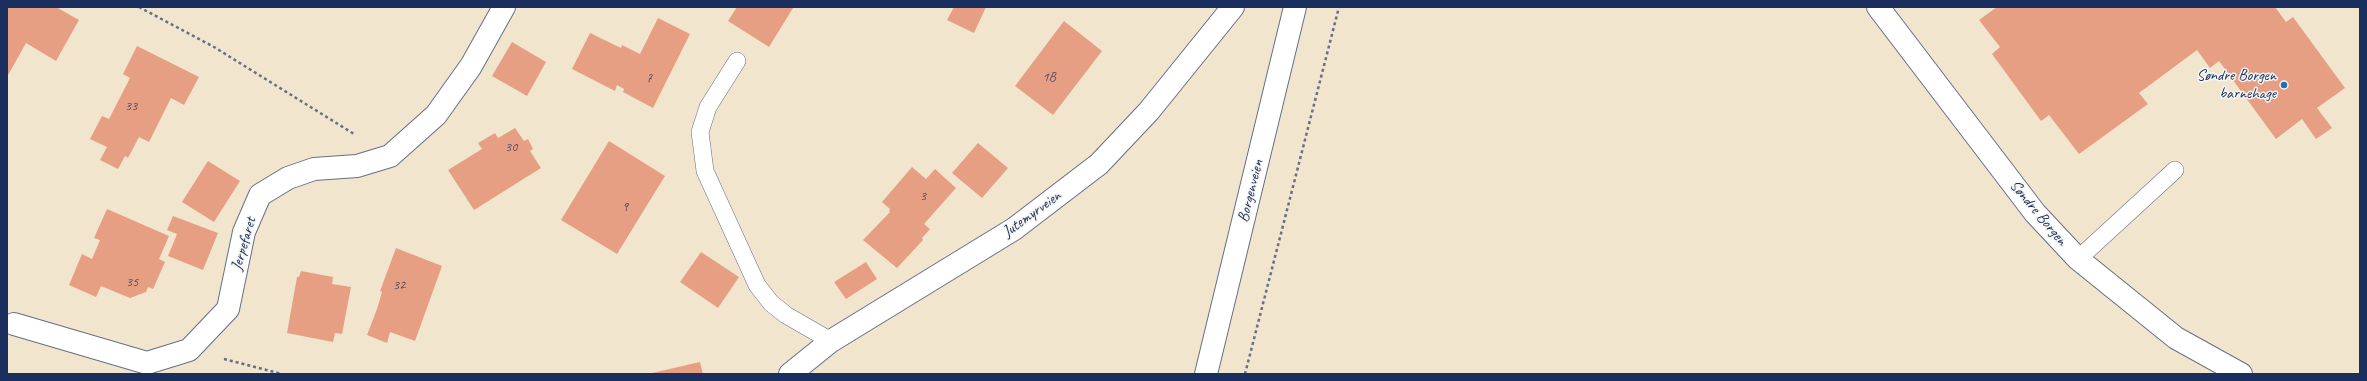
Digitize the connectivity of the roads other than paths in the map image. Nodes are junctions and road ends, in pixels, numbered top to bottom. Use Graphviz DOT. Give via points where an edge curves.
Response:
graph roads {
  1 [pos="504,7"];
  2 [pos="1233,7"];
  3 [pos="1295,7"];
  4 [pos="1878,7"];
  5 [pos="737,61"];
  6 [pos="2175,170"];
  7 [pos="2078,259"];
  8 [pos="14,324"];
  9 [pos="832,341"];
  10 [pos="790,374"];
  11 [pos="1206,374"];
  12 [pos="2241,374"];
  1 -- 8 [label="street, Jerpefaret" via="471,66 436,115 390,156 357,166 314,169 288,178 260,195 244,232 228,309 189,350 147,364"];
  2 -- 9 [label="street, Jutemyrveien" via="1149,111 1099,164 1014,229"];
  3 -- 11 [label="street, Borgenveien"];
  4 -- 7 [label="street, Søndre Borgen" via="2035,213"];
  5 -- 9 [label="lane" via="708,107 700,132 705,171 757,285 786,315"];
  6 -- 7 [label="lane"];
  7 -- 12 [label="street, Søndre Borgen" via="2176,338"];
  9 -- 10 [label="street, Jutemyrveien"];
}
